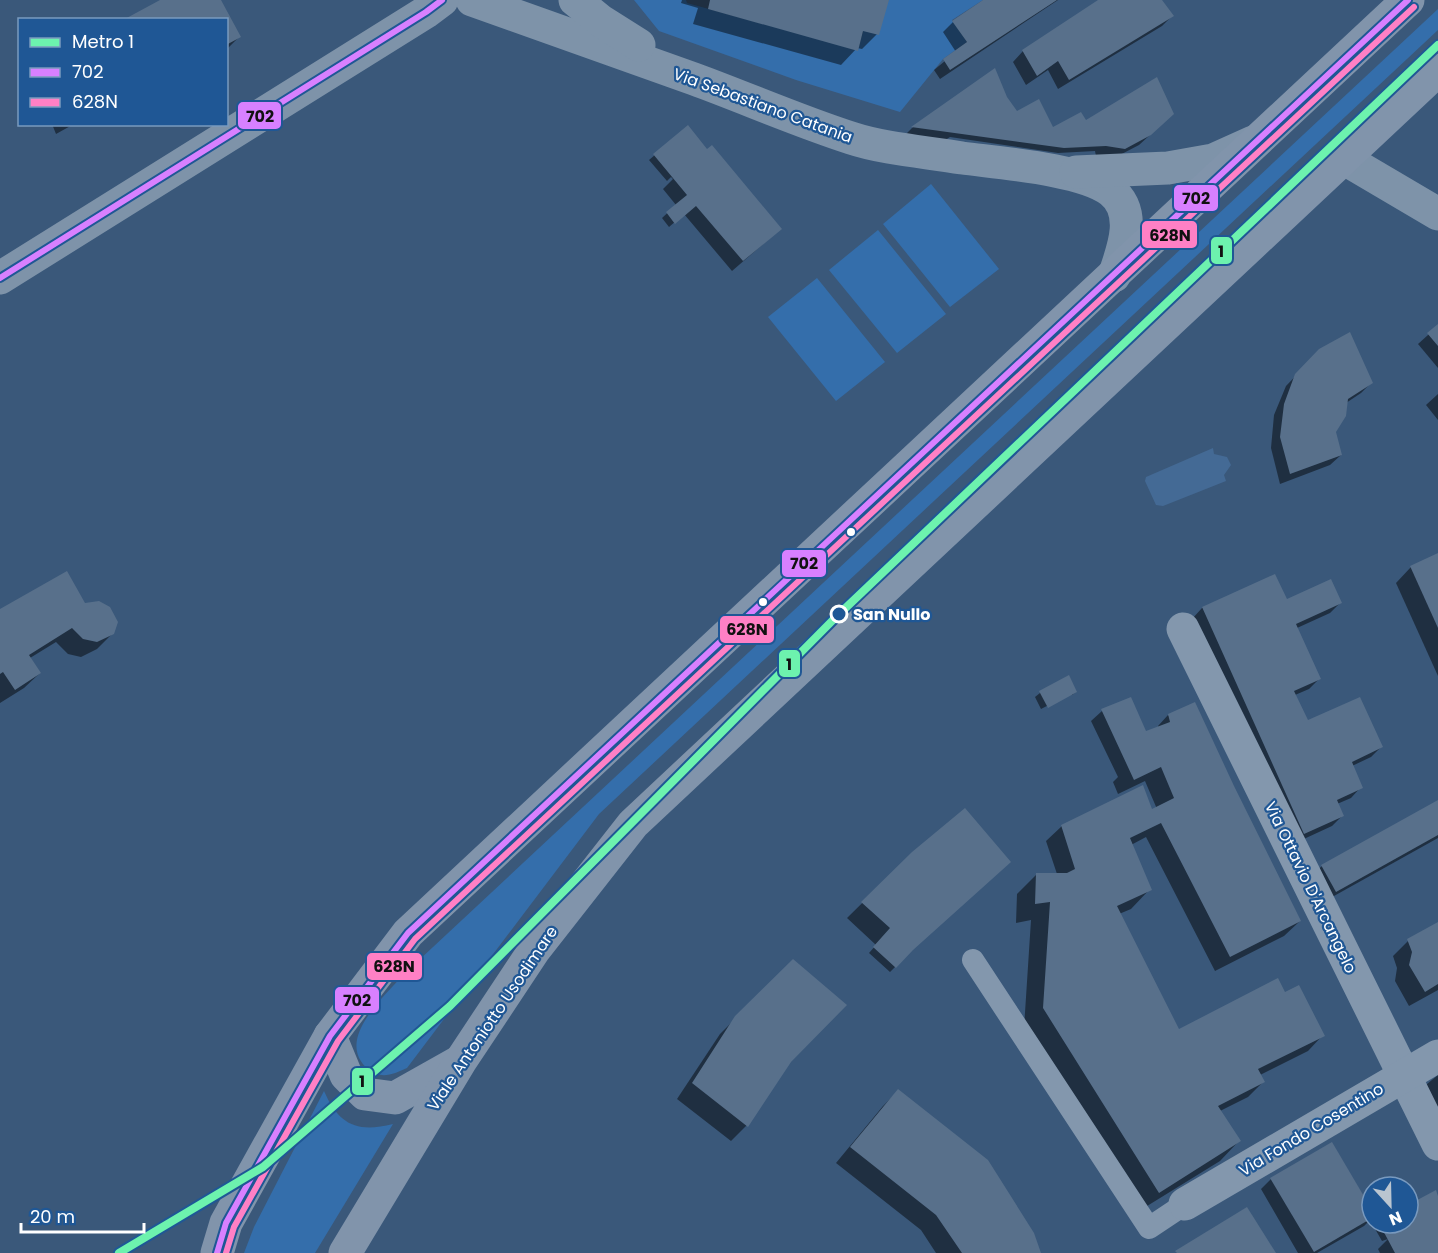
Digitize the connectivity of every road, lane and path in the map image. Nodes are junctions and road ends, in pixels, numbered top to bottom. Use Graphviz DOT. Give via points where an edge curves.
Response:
graph roads {
  1 [pos="442,0"];
  2 [pos="472,0"];
  3 [pos="575,0"];
  4 [pos="1406,1"];
  5 [pos="603,10"];
  6 [pos="1438,70"];
  7 [pos="694,79"];
  8 [pos="1255,141"];
  9 [pos="1343,158"];
  10 [pos="1064,173"];
  11 [pos="1438,214"];
  12 [pos="1114,276"];
  13 [pos="0,278"];
  14 [pos="1183,629"];
  15 [pos="973,960"];
  16 [pos="330,1036"];
  17 [pos="1438,1056"];
  18 [pos="460,1062"];
  19 [pos="1404,1074"];
  20 [pos="1438,1144"];
  21 [pos="1185,1204"];
  22 [pos="217,1253"];
  23 [pos="345,1253"];
  1 -- 13 [label="main road"];
  2 -- 7 [label="main road, Via Sebastiano Catania"];
  3 -- 5 [label="main road"];
  4 -- 8 [label="main road"];
  5 -- 7 [label="main road"];
  6 -- 9 [label="main road, Viale Antoniotto Usodimare"];
  7 -- 10 [label="main road, Via Sebastiano Catania" via="853,139"];
  8 -- 10 [label="main road" via="1213,159 1168,168"];
  8 -- 12 [label="main road"];
  9 -- 11 [label="main road"];
  9 -- 18 [label="main road, Viale Antoniotto Usodimare" via="633,824 535,949"];
  10 -- 12 [label="main road" via="1101,185 1119,202 1124,214 1125,246"];
  12 -- 16 [label="main road" via="408,933"];
  14 -- 19 [label="street, Via Ottavio D'Arcangelo"];
  15 -- 21 [label="lane" via="1149,1228"];
  16 -- 18 [label="main road" via="346,1075 365,1094 395,1098"];
  16 -- 22 [label="main road" via="226,1223"];
  17 -- 19 [label="street, Via Fondo Cosentino"];
  18 -- 23 [label="main road, Viale Antoniotto Usodimare"];
  19 -- 20 [label="street, Via Ottavio D'Arcangelo"];
  19 -- 21 [label="street, Via Fondo Cosentino"];
}
